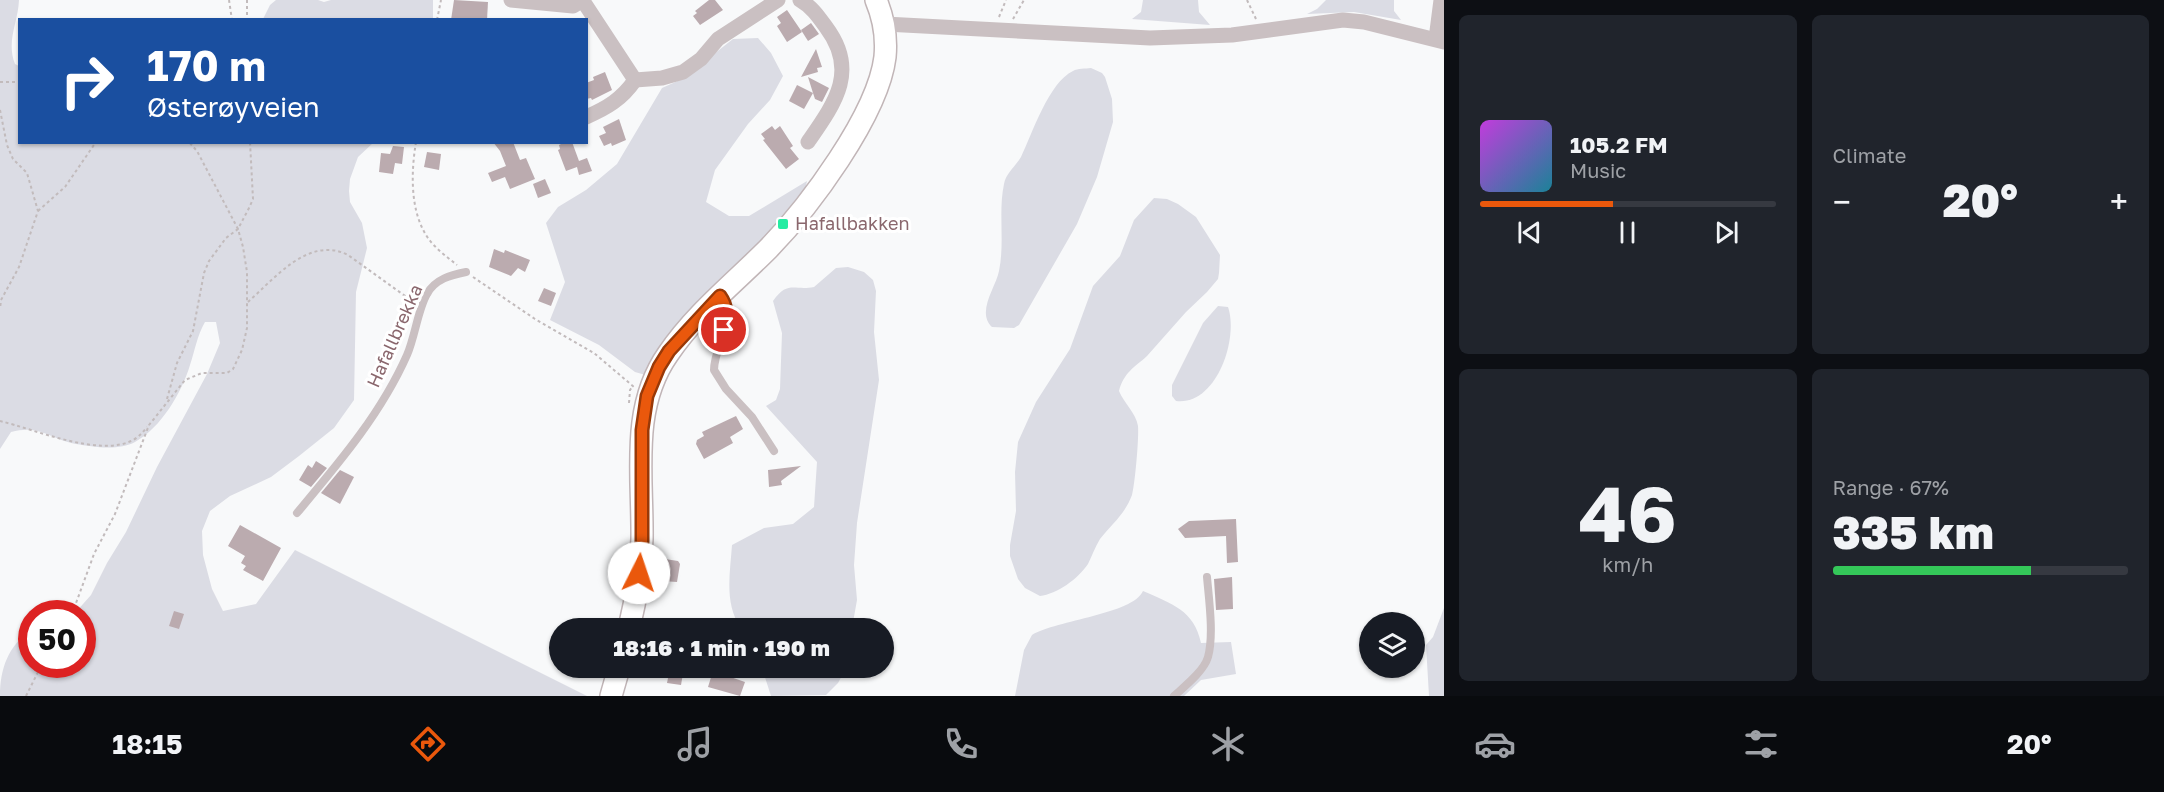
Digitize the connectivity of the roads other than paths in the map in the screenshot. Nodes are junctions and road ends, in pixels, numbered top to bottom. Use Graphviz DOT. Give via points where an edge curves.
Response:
graph roads {
  1 [pos="511,0"];
  2 [pos="778,0"];
  3 [pos="800,0"];
  4 [pos="876,0"];
  5 [pos="1441,0"];
  6 [pos="583,1"];
  7 [pos="885,24"];
  8 [pos="1440,40"];
  9 [pos="635,80"];
  10 [pos="588,116"];
  11 [pos="808,142"];
  12 [pos="466,272"];
  13 [pos="720,296"];
  14 [pos="774,451"];
  15 [pos="297,513"];
  16 [pos="1207,577"];
  17 [pos="631,618"];
  18 [pos="616,678"];
  19 [pos="611,696"];
  20 [pos="1174,696"];
  1 -- 6 [label="street" via="573,6"];
  2 -- 9 [label="street" via="718,39 683,72"];
  3 -- 11 [label="street" via="812,7 834,38 843,71 838,94"];
  4 -- 7 [label="main road"];
  5 -- 8 [label="street"];
  6 -- 9 [label="street"];
  7 -- 8 [label="street" via="1150,38 1232,34 1342,20"];
  7 -- 13 [label="main road" via="885,60 878,82 844,150 799,214"];
  9 -- 10 [label="street" via="607,108"];
  12 -- 15 [label="lane, Hafallbrekka" via="436,283 426,294 407,355 368,426"];
  13 -- 14 [label="lane" via="727,318 714,369"];
  13 -- 17 [label="main road" via="669,351 647,396 642,430 642,541"];
  16 -- 20 [label="lane" via="1208,658"];
  18 -- 19 [label="main road"];
}
